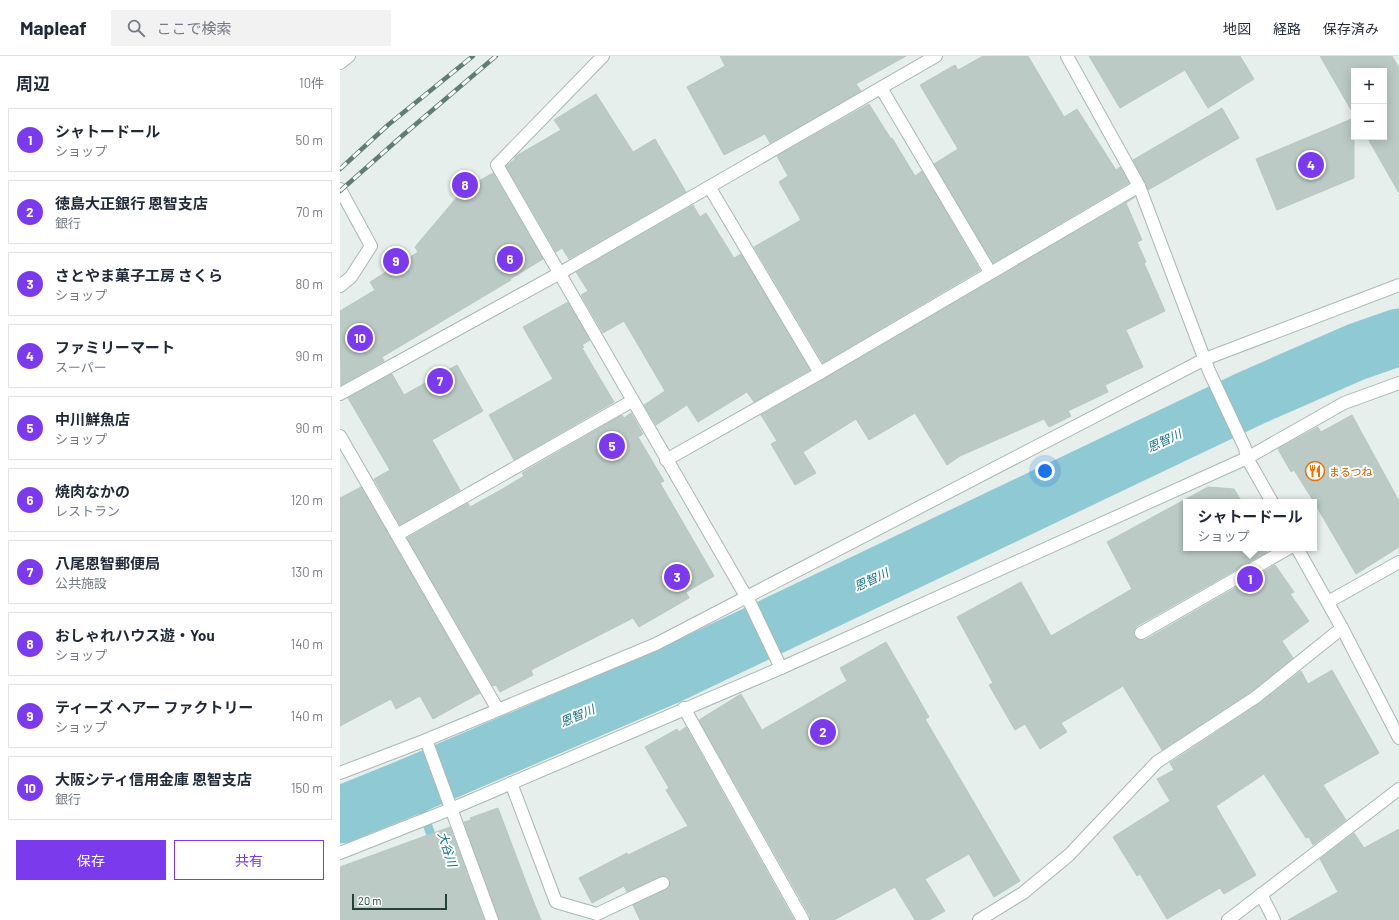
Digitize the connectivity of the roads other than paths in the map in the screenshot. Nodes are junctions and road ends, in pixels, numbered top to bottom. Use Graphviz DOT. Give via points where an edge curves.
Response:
graph roads {
  1 [pos="349,56"];
  2 [pos="603,56"];
  3 [pos="936,56"];
  4 [pos="1068,56"];
  5 [pos="340,63"];
  6 [pos="881,88"];
  7 [pos="1139,186"];
  8 [pos="710,188"];
  9 [pos="340,189"];
  10 [pos="990,272"];
  11 [pos="560,273"];
  12 [pos="1399,285"];
  13 [pos="340,286"];
  14 [pos="1207,365"];
  15 [pos="820,373"];
  16 [pos="1399,383"];
  17 [pos="340,394"];
  18 [pos="632,401"];
  19 [pos="340,436"];
  20 [pos="1246,453"];
  21 [pos="666,460"];
  22 [pos="1270,499"];
  23 [pos="397,535"];
  24 [pos="1284,551"];
  25 [pos="1299,551"];
  26 [pos="1399,562"];
  27 [pos="748,602"];
  28 [pos="1328,602"];
  29 [pos="1342,628"];
  30 [pos="1141,633"];
  31 [pos="781,668"];
  32 [pos="684,708"];
  33 [pos="498,710"];
  34 [pos="1399,738"];
  35 [pos="428,743"];
  36 [pos="340,773"];
  37 [pos="511,783"];
  38 [pos="1399,789"];
  39 [pos="451,809"];
  40 [pos="340,853"];
  41 [pos="663,883"];
  42 [pos="1261,894"];
  43 [pos="492,920"];
  44 [pos="803,920"];
  45 [pos="979,920"];
  46 [pos="1228,920"];
  47 [pos="1274,920"];
  1 -- 5 [label="street"];
  2 -- 11 [label="street" via="497,165"];
  3 -- 6 [label="street"];
  4 -- 7 [label="street"];
  6 -- 8 [label="street"];
  6 -- 10 [label="street"];
  7 -- 10 [label="street"];
  7 -- 14 [label="street"];
  8 -- 11 [label="street"];
  8 -- 15 [label="street"];
  9 -- 13 [label="street" via="371,246 351,277"];
  10 -- 15 [label="street"];
  11 -- 17 [label="street"];
  11 -- 18 [label="street"];
  12 -- 14 [label="street"];
  14 -- 20 [label="street"];
  14 -- 27 [label="street"];
  15 -- 21 [label="street"];
  16 -- 20 [label="street" via="1344,403"];
  18 -- 21 [label="street"];
  18 -- 23 [label="street"];
  19 -- 23 [label="street"];
  20 -- 22 [label="street"];
  20 -- 31 [label="street"];
  21 -- 27 [label="street"];
  23 -- 33 [label="street"];
  24 -- 30 [label="street"];
  25 -- 28 [label="street"];
  26 -- 28 [label="street"];
  27 -- 31 [label="street"];
  27 -- 33 [label="street" via="656,644"];
  28 -- 29 [label="street"];
  29 -- 34 [label="street"];
  29 -- 45 [label="street" via="1256,697 1157,762 1069,855 1023,894"];
  31 -- 32 [label="street"];
  32 -- 37 [label="street"];
  32 -- 44 [label="street"];
  33 -- 35 [label="street"];
  35 -- 36 [label="street"];
  35 -- 39 [label="street"];
  37 -- 39 [label="street"];
  37 -- 41 [label="street" via="556,902 597,914"];
  38 -- 42 [label="street"];
  39 -- 40 [label="street"];
  39 -- 43 [label="street"];
  42 -- 46 [label="street"];
  42 -- 47 [label="street"];
}
